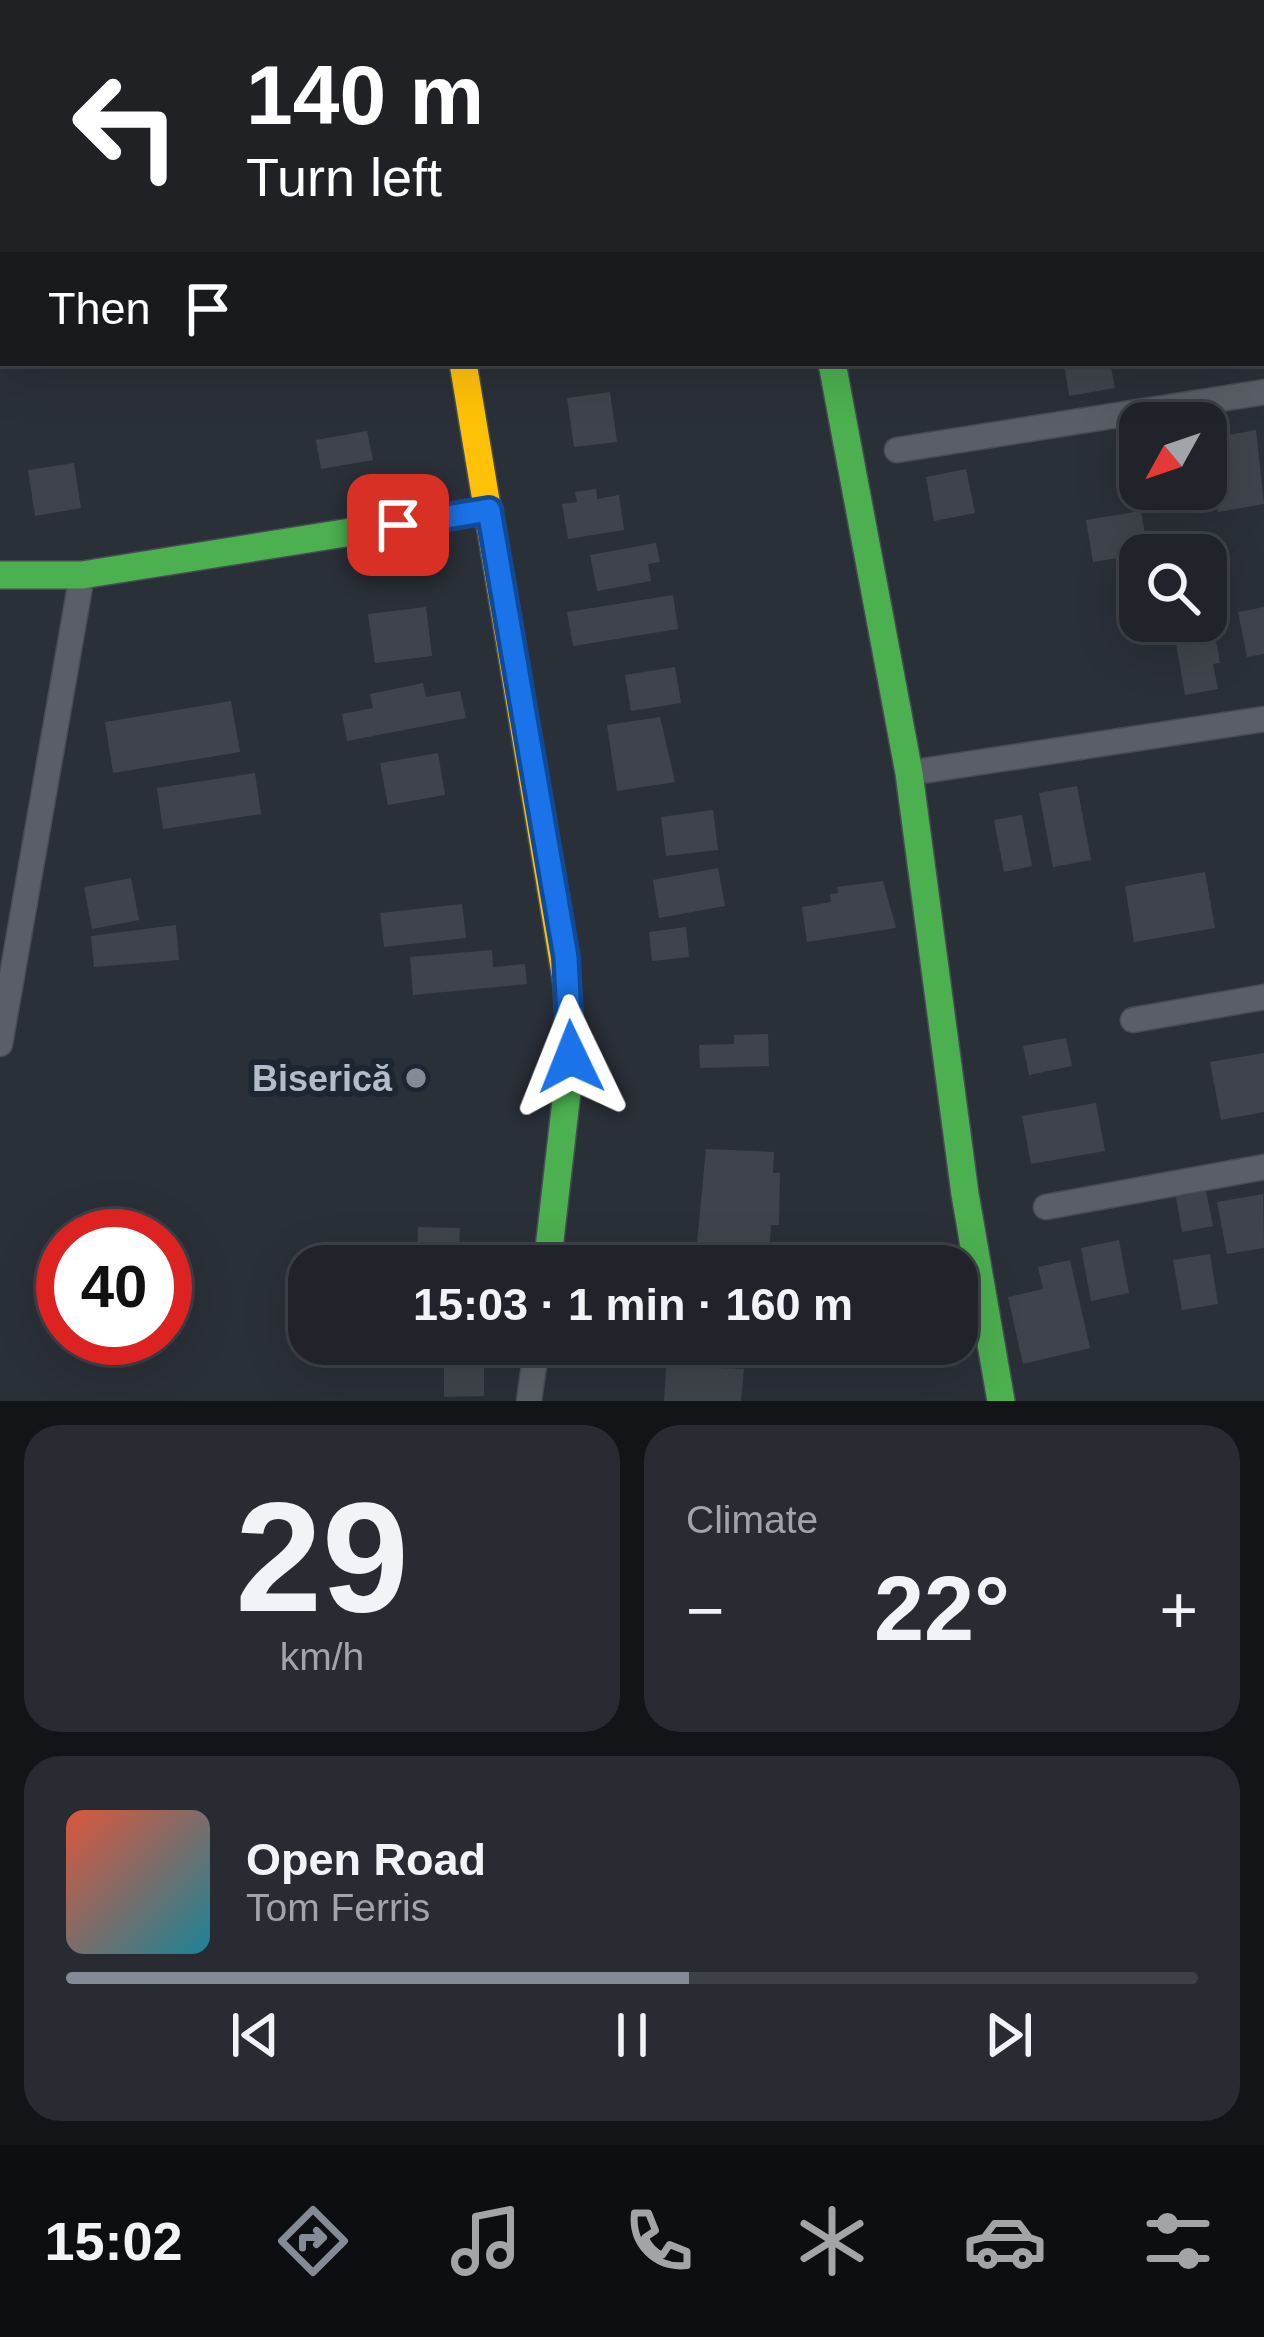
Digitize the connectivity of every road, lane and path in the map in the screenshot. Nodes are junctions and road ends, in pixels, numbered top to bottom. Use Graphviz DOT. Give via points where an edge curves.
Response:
graph roads {
  1 [pos="464,366"];
  2 [pos="833,366"];
  3 [pos="1264,392"];
  4 [pos="897,450"];
  5 [pos="489,510"];
  6 [pos="0,575"];
  7 [pos="82,575"];
  8 [pos="1264,719"];
  9 [pos="908,773"];
  10 [pos="1264,997"];
  11 [pos="1133,1020"];
  12 [pos="0,1044"];
  13 [pos="1264,1167"];
  14 [pos="1046,1207"];
  15 [pos="550,1245"];
  16 [pos="533,1365"];
  17 [pos="529,1401"];
  18 [pos="1001,1401"];
  1 -- 5 [label="street"];
  2 -- 9 [label="street"];
  3 -- 4 [label="street"];
  5 -- 7 [label="street"];
  5 -- 15 [label="street" via="570,1010"];
  6 -- 7 [label="street"];
  7 -- 12 [label="street"];
  8 -- 9 [label="street"];
  9 -- 18 [label="street" via="964,1194"];
  10 -- 11 [label="street"];
  13 -- 14 [label="street"];
  16 -- 17 [label="street"];
}
